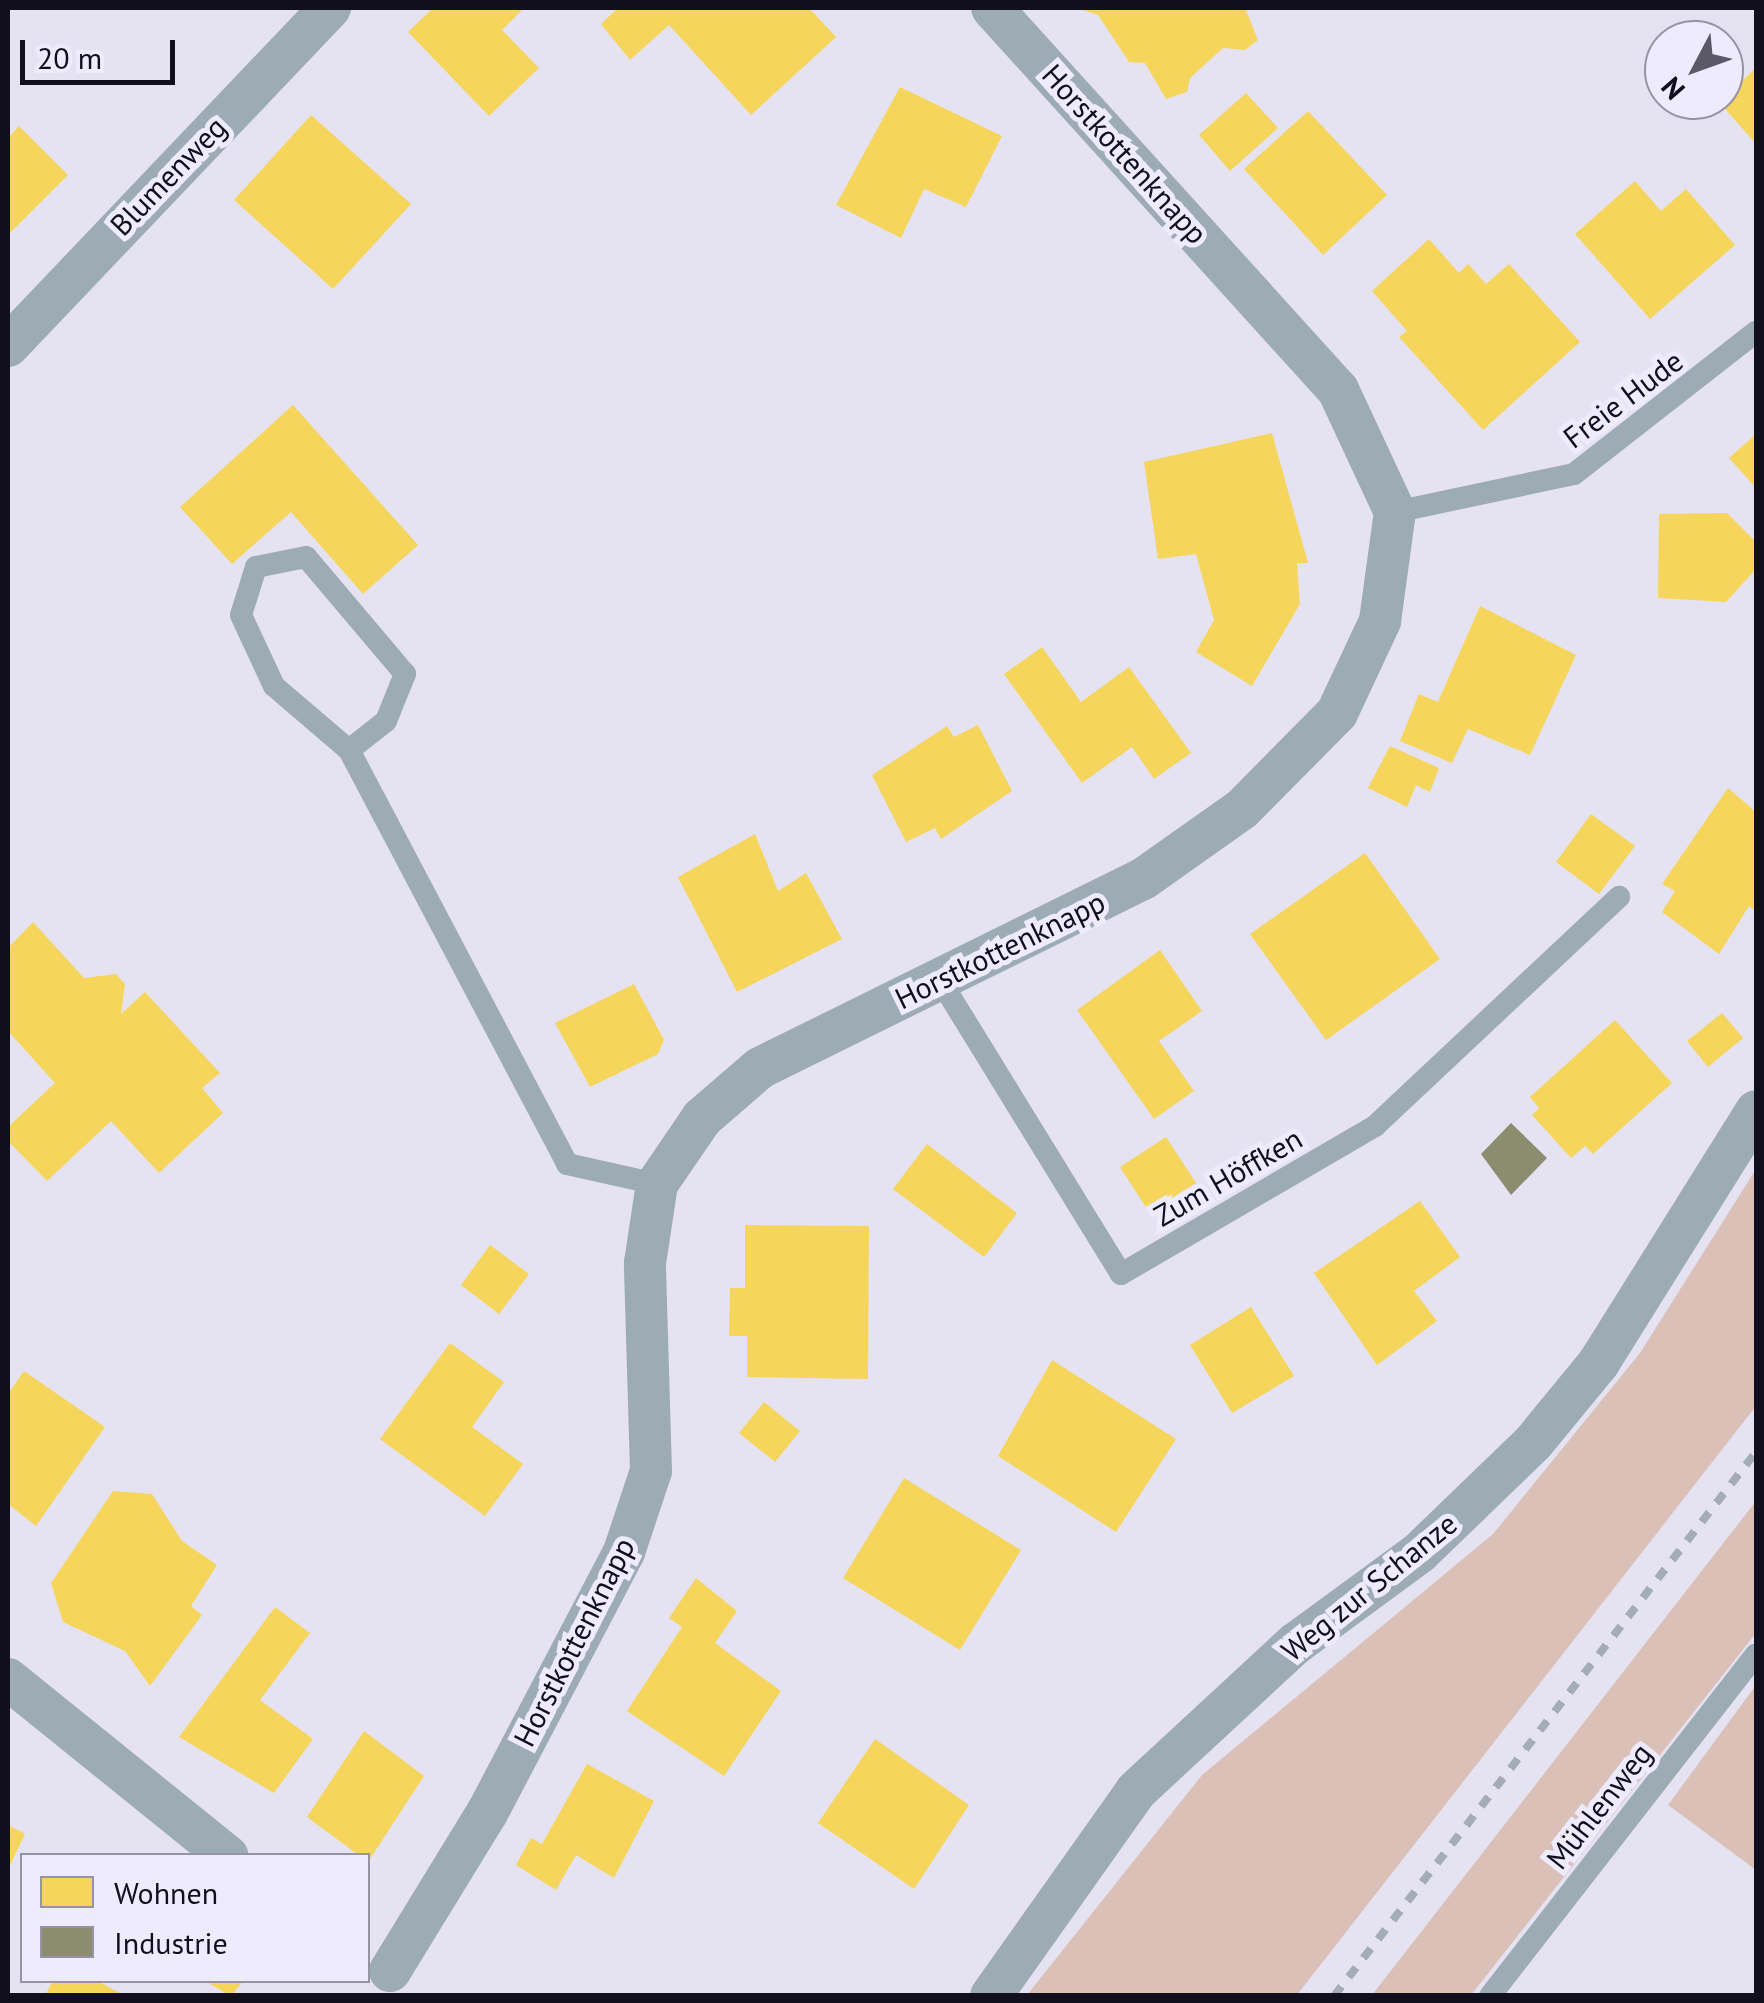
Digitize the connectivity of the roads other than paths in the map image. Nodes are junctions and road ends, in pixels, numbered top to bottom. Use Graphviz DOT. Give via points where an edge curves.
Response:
graph roads {
  1 [pos="330,8"];
  2 [pos="992,8"];
  3 [pos="1756,332"];
  4 [pos="8,346"];
  5 [pos="1395,512"];
  6 [pos="349,750"];
  7 [pos="1619,897"];
  8 [pos="940,980"];
  9 [pos="1756,1111"];
  10 [pos="657,1184"];
  11 [pos="1756,1654"];
  12 [pos="8,1679"];
  13 [pos="223,1853"];
  14 [pos="383,1975"];
  15 [pos="992,1996"];
  16 [pos="1490,1996"];
  1 -- 4 [label="street, Blumenweg"];
  2 -- 5 [label="street, Horstkottenknapp" via="1338,390"];
  3 -- 5 [label="lane, Freie Hude" via="1574,474"];
  5 -- 8 [label="street, Horstkottenknapp" via="1380,621 1338,713 1242,810 1143,878"];
  6 -- 6 [label="lane" via="274,686 241,615 256,567 306,556 405,674 386,721"];
  6 -- 10 [label="lane" via="567,1164"];
  7 -- 8 [label="lane, Zum Höffken" via="1375,1126 1121,1274"];
  8 -- 10 [label="street, Horstkottenknapp" via="760,1068 702,1118"];
  9 -- 15 [label="street, Weg zur Schanze" via="1598,1364 1533,1443 1419,1553 1295,1644 1136,1791"];
  10 -- 14 [label="street, Horstkottenknapp" via="645,1263 646,1488 624,1552 496,1796"];
  11 -- 16 [label="lane, Mühlenweg"];
  12 -- 13 [label="street"];
}
